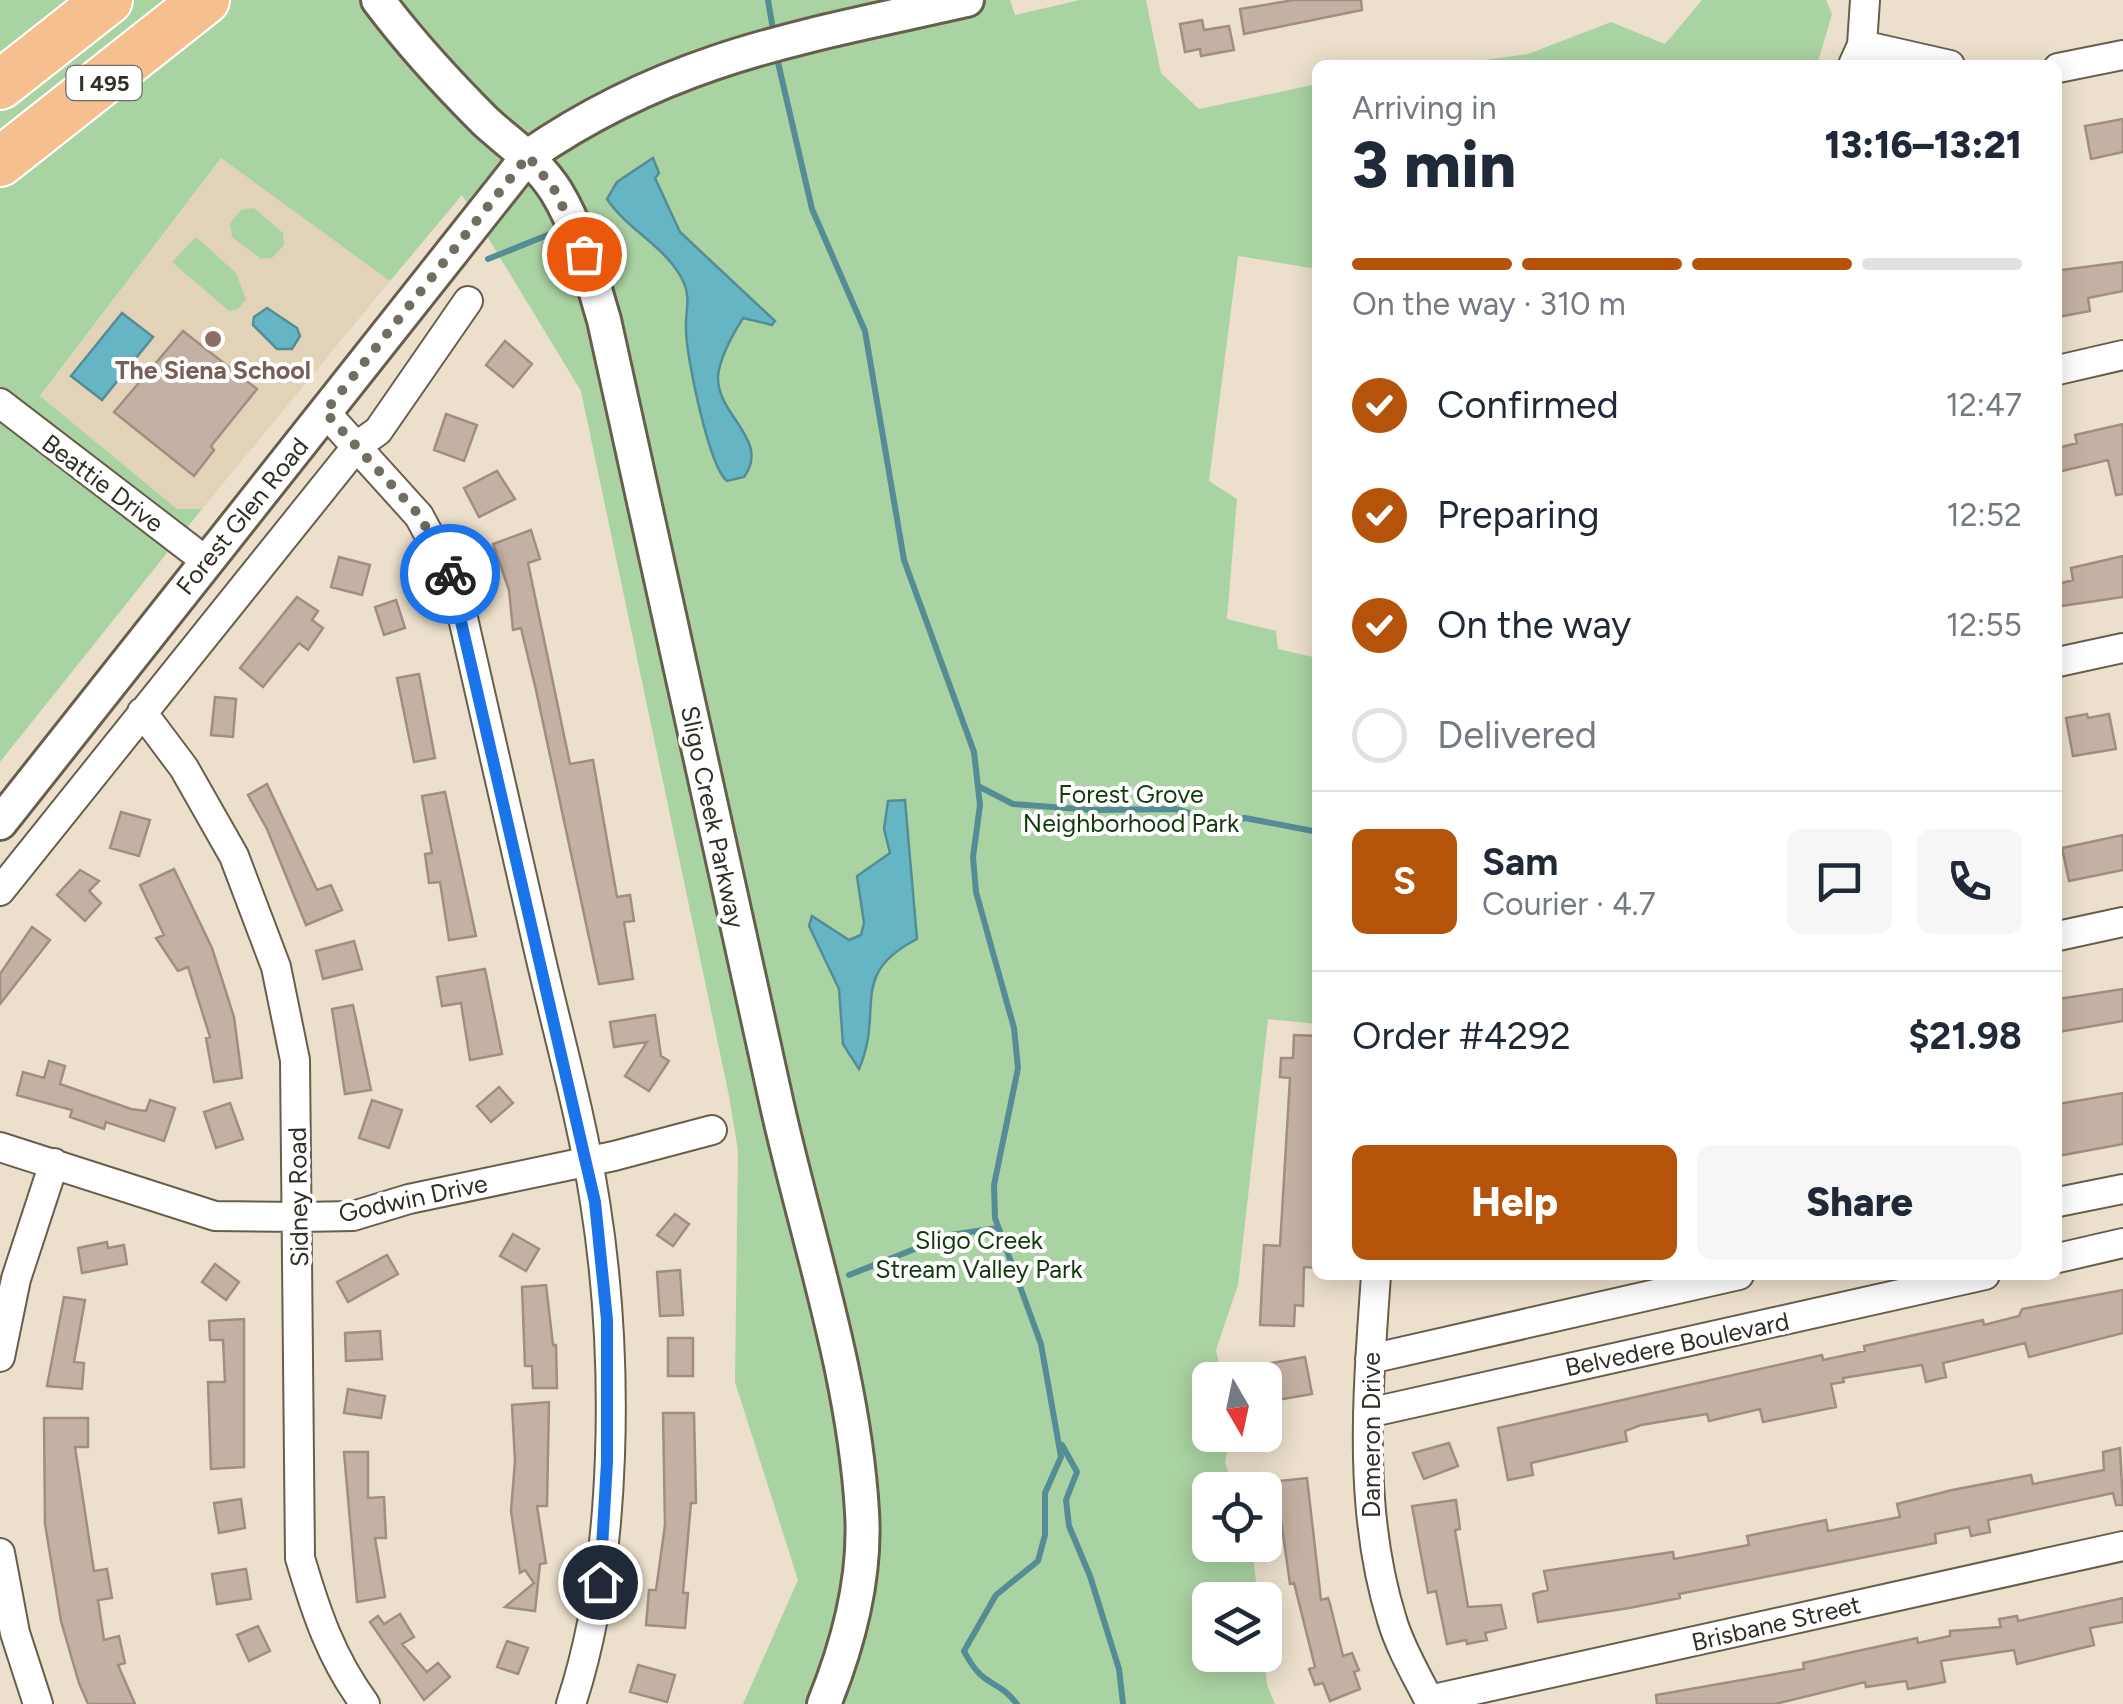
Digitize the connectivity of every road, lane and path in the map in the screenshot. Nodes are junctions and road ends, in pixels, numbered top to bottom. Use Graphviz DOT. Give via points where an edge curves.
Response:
graph roads {
  1 [pos="108,0"];
  2 [pos="204,0"];
  3 [pos="378,0"];
  4 [pos="967,0"];
  5 [pos="1865,0"];
  6 [pos="1857,55"];
  7 [pos="2123,56"];
  8 [pos="1904,60"];
  9 [pos="2062,67"];
  10 [pos="0,85"];
  11 [pos="528,156"];
  12 [pos="0,162"];
  13 [pos="468,301"];
  14 [pos="2123,356"];
  15 [pos="2062,369"];
  16 [pos="0,403"];
  17 [pos="325,412"];
  18 [pos="358,446"];
  19 [pos="206,562"];
  20 [pos="2123,648"];
  21 [pos="2062,661"];
  22 [pos="142,712"];
  23 [pos="0,823"];
  24 [pos="0,891"];
  25 [pos="2123,922"];
  26 [pos="2062,935"];
  27 [pos="712,1130"];
  28 [pos="0,1147"];
  29 [pos="586,1159"];
  30 [pos="54,1163"];
  31 [pos="2123,1189"];
  32 [pos="2062,1201"];
  33 [pos="300,1217"];
  34 [pos="2123,1243"];
  35 [pos="2062,1257"];
  36 [pos="1376,1280"];
  37 [pos="1717,1280"];
  38 [pos="1963,1280"];
  39 [pos="0,1357"];
  40 [pos="1370,1359"];
  41 [pos="1368,1413"];
  42 [pos="2123,1546"];
  43 [pos="0,1553"];
  44 [pos="1430,1702"];
  45 [pos="38,1704"];
  46 [pos="365,1704"];
  47 [pos="570,1704"];
  48 [pos="824,1704"];
  1 -- 10 [label="highway, I 495"];
  2 -- 12 [label="highway, I 495"];
  3 -- 11 [label="street, Sligo Creek Parkway" via="426,62"];
  4 -- 11 [label="street, Forest Glen Road" via="779,42 640,88"];
  5 -- 6 [label="street"];
  6 -- 8 [label="street"];
  7 -- 9 [label="street"];
  11 -- 17 [label="street, Forest Glen Road"];
  11 -- 48 [label="street, Sligo Creek Parkway" via="556,192 604,320 852,1423 862,1516 857,1574 841,1663"];
  13 -- 18 [label="street, Forest Glen Road" via="378,431"];
  14 -- 15 [label="street"];
  16 -- 19 [label="street, Beattie Drive"];
  17 -- 18 [label="street"];
  17 -- 19 [label="street, Forest Glen Road"];
  18 -- 22 [label="street, Forest Glen Road"];
  18 -- 29 [label="street" via="420,516 454,583"];
  19 -- 23 [label="street, Forest Glen Road"];
  20 -- 21 [label="street"];
  22 -- 24 [label="street, Forest Glen Road"];
  22 -- 33 [label="street, Sidney Road" via="184,768 234,856 276,967 295,1060"];
  25 -- 26 [label="street"];
  27 -- 29 [label="street, Godwin Drive"];
  28 -- 30 [label="street, Godwin Drive"];
  29 -- 33 [label="street, Godwin Drive" via="353,1216"];
  29 -- 47 [label="street" via="607,1320 607,1462 600,1582"];
  30 -- 33 [label="street, Godwin Drive" via="215,1216"];
  30 -- 39 [label="street" via="16,1279"];
  31 -- 32 [label="street"];
  33 -- 46 [label="street, Sidney Road" via="300,1558 340,1671"];
  34 -- 35 [label="street"];
  36 -- 40 [label="street, Dameron Drive"];
  37 -- 40 [label="street, Belvedere Boulevard"];
  38 -- 41 [label="street, Belvedere Boulevard"];
  40 -- 41 [label="street, Dameron Drive"];
  41 -- 44 [label="street, Dameron Drive" via="1371,1530 1392,1623"];
  42 -- 44 [label="street, Brisbane Street"];
  43 -- 45 [label="street" via="14,1634"];
}
